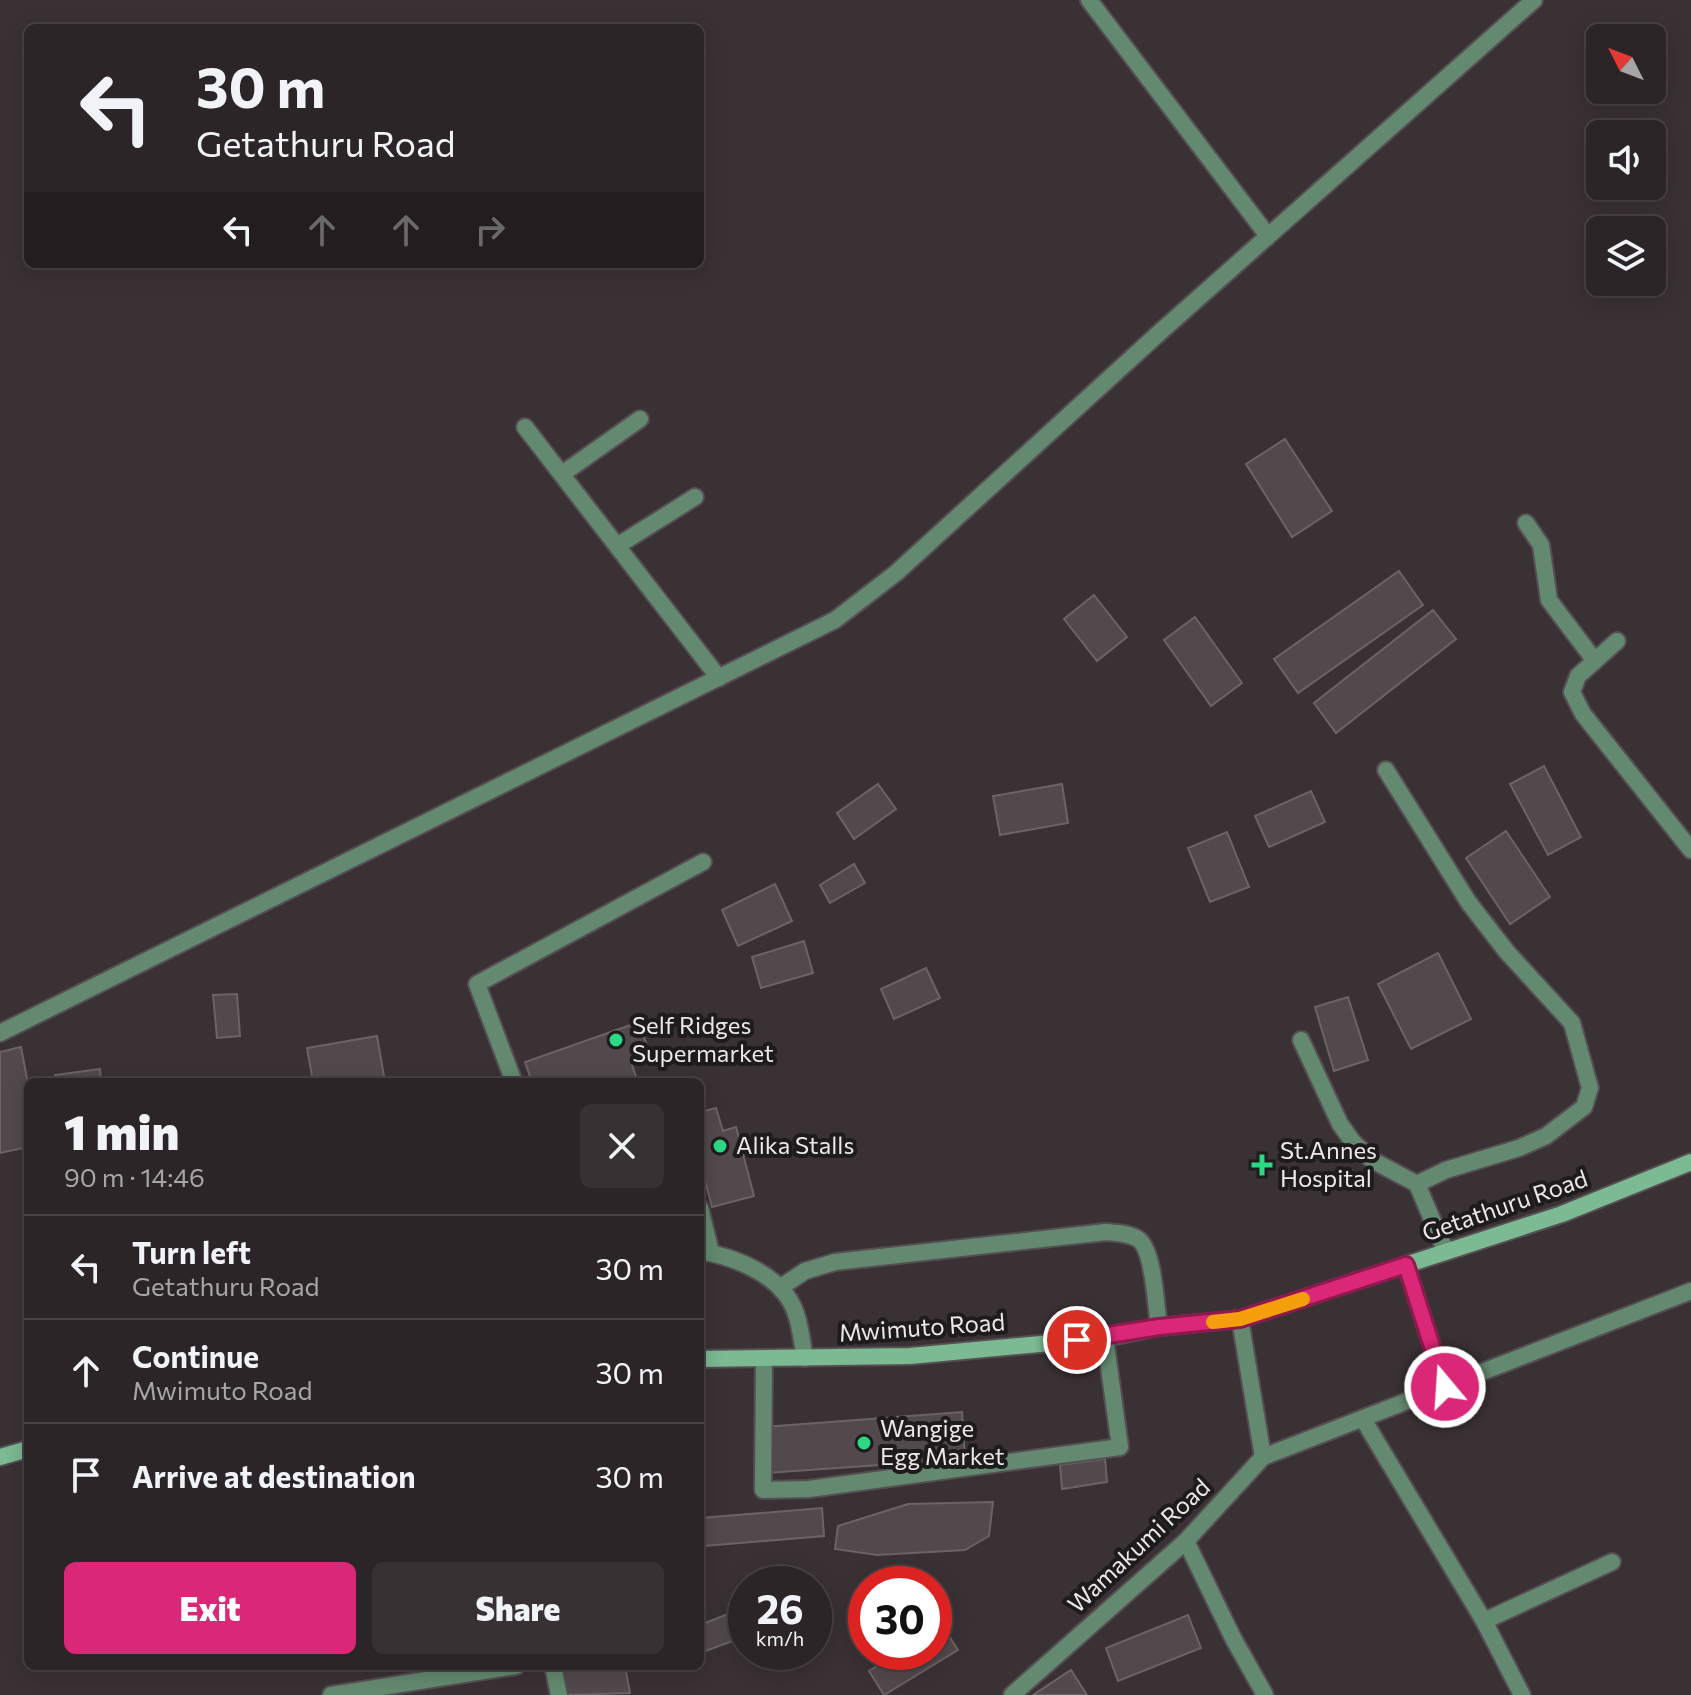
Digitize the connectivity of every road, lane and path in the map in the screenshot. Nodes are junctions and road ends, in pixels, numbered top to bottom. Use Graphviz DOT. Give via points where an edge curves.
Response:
graph roads {
  1 [pos="1089,0"];
  2 [pos="1534,0"];
  3 [pos="1268,236"];
  4 [pos="640,419"];
  5 [pos="525,427"];
  6 [pos="562,474"];
  7 [pos="695,497"];
  8 [pos="1526,523"];
  9 [pos="617,546"];
  10 [pos="1617,641"];
  11 [pos="1595,661"];
  12 [pos="719,678"];
  13 [pos="1386,770"];
  14 [pos="1691,850"];
  15 [pos="703,862"];
  16 [pos="0,1033"];
  17 [pos="1301,1040"];
  18 [pos="512,1078"];
  19 [pos="1691,1162"];
  20 [pos="1417,1184"];
  21 [pos="706,1252"];
  22 [pos="1446,1252"];
  23 [pos="1406,1265"];
  24 [pos="781,1287"];
  25 [pos="1691,1291"];
  26 [pos="1240,1319"];
  27 [pos="1159,1327"];
  28 [pos="1105,1338"];
  29 [pos="764,1358"];
  30 [pos="805,1358"];
  31 [pos="704,1359"];
  32 [pos="1445,1387"];
  33 [pos="1363,1419"];
  34 [pos="24,1450"];
  35 [pos="0,1457"];
  36 [pos="1263,1457"];
  37 [pos="1186,1541"];
  38 [pos="1612,1562"];
  39 [pos="1484,1621"];
  40 [pos="490,1670"];
  41 [pos="554,1670"];
  42 [pos="331,1695"];
  43 [pos="559,1695"];
  44 [pos="1012,1695"];
  45 [pos="1265,1695"];
  46 [pos="1522,1695"];
  1 -- 3 [label="street"];
  2 -- 3 [label="street"];
  3 -- 12 [label="street" via="896,573 835,620"];
  4 -- 6 [label="street"];
  5 -- 6 [label="street"];
  6 -- 9 [label="street"];
  7 -- 9 [label="street"];
  8 -- 11 [label="street" via="1541,545 1549,600"];
  9 -- 12 [label="street"];
  10 -- 11 [label="street"];
  11 -- 14 [label="street" via="1578,676 1572,692"];
  12 -- 16 [label="street"];
  13 -- 20 [label="street" via="1469,903 1572,1023 1590,1088 1584,1107 1546,1136"];
  15 -- 18 [label="street" via="477,984"];
  17 -- 20 [label="street" via="1324,1095 1353,1142 1372,1160"];
  19 -- 22 [label="main road, Getathuru Road" via="1562,1214"];
  20 -- 22 [label="street"];
  21 -- 24 [label="street" via="754,1269"];
  22 -- 23 [label="main road, Getathuru Road"];
  23 -- 26 [label="main road, Getathuru Road"];
  23 -- 32 [label="street"];
  24 -- 27 [label="street" via="805,1271 835,1262 1119,1233 1138,1239 1147,1250"];
  24 -- 30 [label="street" via="796,1312"];
  25 -- 32 [label="street"];
  26 -- 27 [label="main road, Mwimuto Road"];
  26 -- 36 [label="street"];
  27 -- 28 [label="main road, Mwimuto Road"];
  28 -- 29 [label="street" via="1120,1447 809,1489 763,1490"];
  28 -- 30 [label="main road, Mwimuto Road" via="910,1356"];
  29 -- 30 [label="main road, Mwimuto Road"];
  29 -- 31 [label="main road, Mwimuto Road"];
  32 -- 33 [label="street"];
  33 -- 36 [label="street"];
  33 -- 39 [label="street"];
  34 -- 35 [label="main road"];
  36 -- 37 [label="street, Wamakumi Road"];
  37 -- 44 [label="street, Wamakumi Road"];
  37 -- 45 [label="street"];
  38 -- 39 [label="street"];
  39 -- 46 [label="street"];
  40 -- 42 [label="street"];
  41 -- 43 [label="street"];
}
